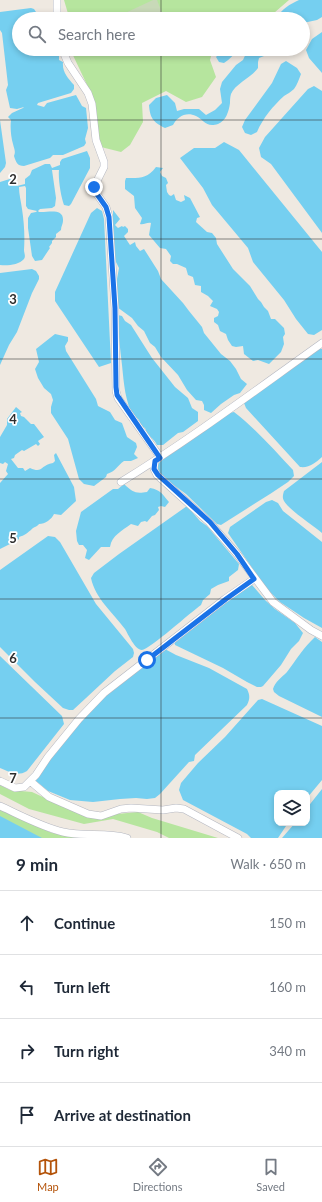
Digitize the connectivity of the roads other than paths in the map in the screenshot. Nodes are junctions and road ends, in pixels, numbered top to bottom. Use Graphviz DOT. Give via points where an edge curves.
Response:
graph roads {
  1 [pos="57,0"];
  2 [pos="57,12"];
  3 [pos="65,56"];
  4 [pos="322,343"];
  5 [pos="157,459"];
  6 [pos="122,482"];
  7 [pos="254,579"];
  8 [pos="322,636"];
  9 [pos="0,781"];
  10 [pos="30,781"];
  11 [pos="0,806"];
  12 [pos="127,838"];
  13 [pos="238,838"];
  1 -- 2 [label="street"];
  3 -- 5 [label="street" via="85,87 92,104 96,140 104,162 94,190 106,207 109,217 115,308 116,391"];
  4 -- 5 [label="street"];
  5 -- 6 [label="street"];
  5 -- 7 [label="street" via="154,469 158,475 210,522"];
  7 -- 8 [label="street" via="273,602"];
  7 -- 10 [label="street" via="104,693 79,719"];
  9 -- 10 [label="street" via="18,789"];
  10 -- 13 [label="street" via="49,798 88,814 101,816 131,808 184,809"];
  11 -- 12 [label="street" via="62,832"];
}
